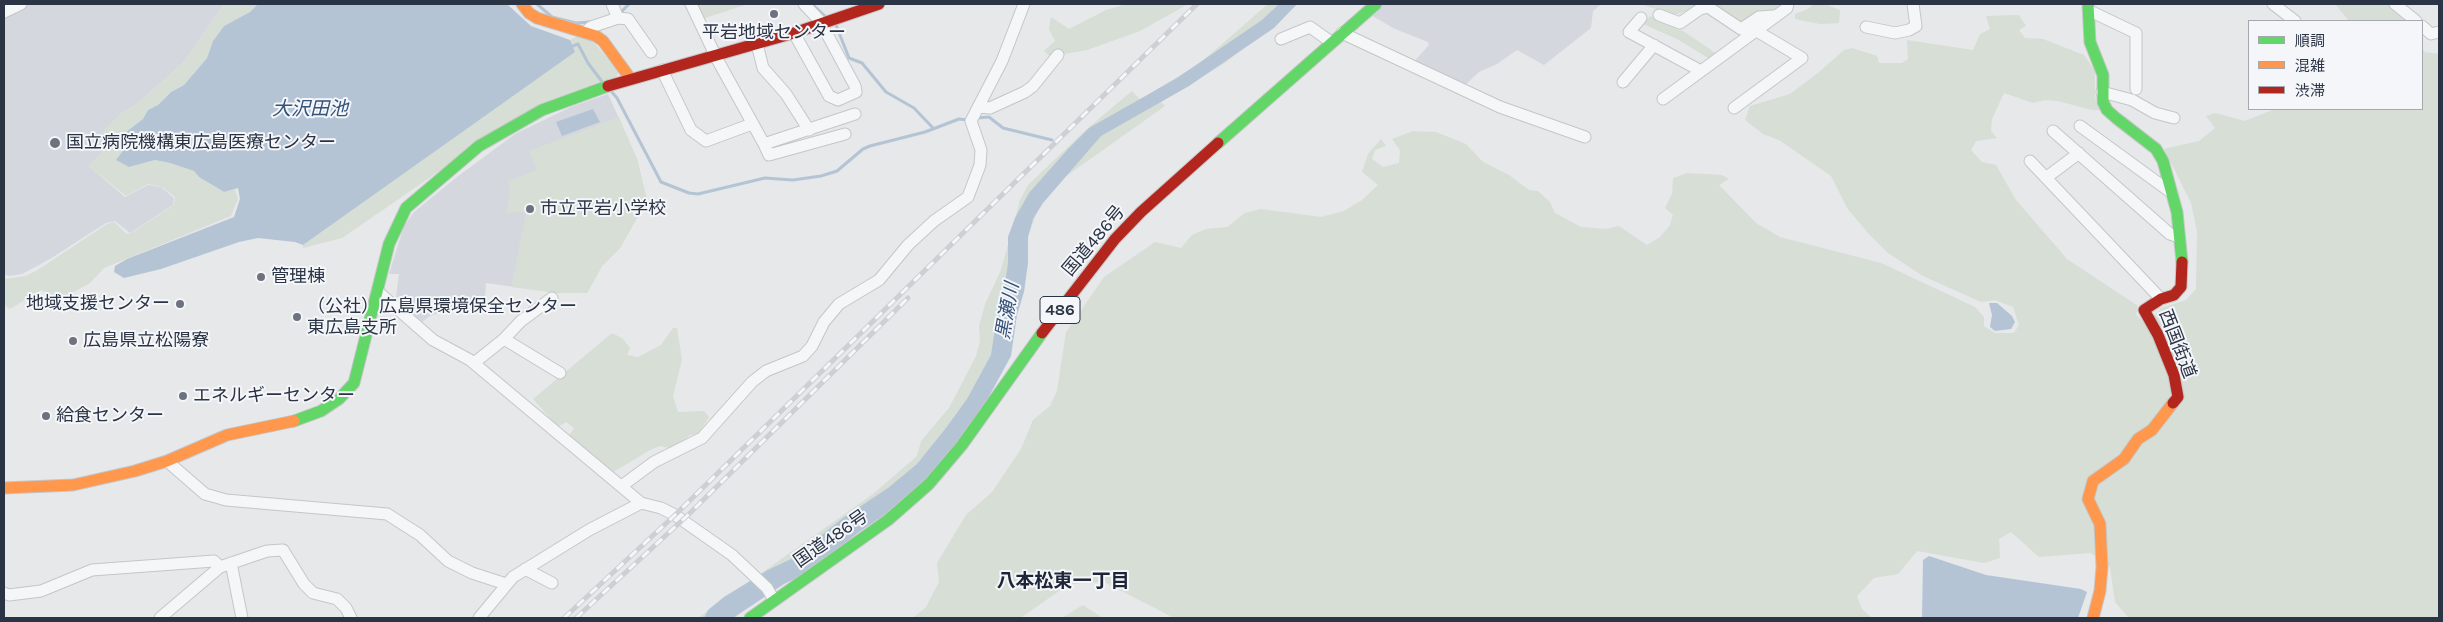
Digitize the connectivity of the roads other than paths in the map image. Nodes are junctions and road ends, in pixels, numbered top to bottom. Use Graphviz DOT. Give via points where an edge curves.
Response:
graph roads {
  1 [pos="21,4"];
  2 [pos="522,4"];
  3 [pos="612,4"];
  4 [pos="691,4"];
  5 [pos="804,4"];
  6 [pos="879,4"];
  7 [pos="1024,4"];
  8 [pos="1376,4"];
  9 [pos="1788,4"];
  10 [pos="1913,4"];
  11 [pos="2273,4"];
  12 [pos="2395,4"];
  13 [pos="2089,7"];
  14 [pos="4,12"];
  15 [pos="1660,15"];
  16 [pos="1774,16"];
  17 [pos="618,18"];
  18 [pos="1641,18"];
  19 [pos="2294,20"];
  20 [pos="2415,20"];
  21 [pos="821,24"];
  22 [pos="1866,27"];
  23 [pos="2423,27"];
  24 [pos="1755,30"];
  25 [pos="585,32"];
  26 [pos="2439,32"];
  27 [pos="794,33"];
  28 [pos="1342,33"];
  29 [pos="1281,39"];
  30 [pos="1331,42"];
  31 [pos="757,44"];
  32 [pos="1654,45"];
  33 [pos="651,52"];
  34 [pos="1058,55"];
  35 [pos="716,56"];
  36 [pos="662,70"];
  37 [pos="1700,71"];
  38 [pos="630,78"];
  39 [pos="1623,82"];
  40 [pos="2136,89"];
  41 [pos="2102,92"];
  42 [pos="1663,99"];
  43 [pos="978,107"];
  44 [pos="1734,108"];
  45 [pos="855,114"];
  46 [pos="2174,118"];
  47 [pos="752,124"];
  48 [pos="2080,126"];
  49 [pos="809,130"];
  50 [pos="2054,131"];
  51 [pos="845,134"];
  52 [pos="1585,137"];
  53 [pos="764,144"];
  54 [pos="2079,153"];
  55 [pos="2030,161"];
  56 [pos="2047,177"];
  57 [pos="2172,193"];
  58 [pos="2179,237"];
  59 [pos="378,291"];
  60 [pos="552,298"];
  61 [pos="2162,299"];
  62 [pos="504,339"];
  63 [pos="474,363"];
  64 [pos="560,373"];
  65 [pos="167,461"];
  66 [pos="623,485"];
  67 [pos="4,488"];
  68 [pos="642,503"];
  69 [pos="226,565"];
  70 [pos="525,569"];
  71 [pos="552,583"];
  72 [pos="506,584"];
  73 [pos="4,593"];
  74 [pos="771,594"];
  75 [pos="160,618"];
  76 [pos="242,618"];
  77 [pos="351,618"];
  78 [pos="479,618"];
  79 [pos="750,618"];
  80 [pos="2093,618"];
  1 -- 14 [label="street"];
  2 -- 25 [label="main road" via="541,21"];
  3 -- 17 [label="street"];
  4 -- 35 [label="street"];
  5 -- 21 [label="street"];
  6 -- 21 [label="main road"];
  7 -- 43 [label="street" via="1002,61"];
  8 -- 28 [label="main road, 国道486号 / 486"];
  9 -- 16 [label="street"];
  10 -- 22 [label="street" via="1916,26 1908,30 1895,33"];
  11 -- 19 [label="street"];
  12 -- 20 [label="street"];
  13 -- 40 [label="street" via="2136,33"];
  13 -- 41 [label="main road, 西国街道" via="2090,42 2103,74"];
  15 -- 16 [label="street" via="1680,23 1708,7 1741,29 1759,17"];
  16 -- 24 [label="street"];
  17 -- 25 [label="street"];
  17 -- 33 [label="street" via="628,19"];
  18 -- 32 [label="street" via="1629,32"];
  21 -- 27 [label="main road"];
  21 -- 27 [label="street" via="856,86 856,92 838,100 830,96"];
  23 -- 26 [label="street" via="2431,34"];
  24 -- 37 [label="street"];
  24 -- 44 [label="street" via="1802,58"];
  25 -- 38 [label="main road" via="603,41"];
  27 -- 31 [label="main road"];
  28 -- 30 [label="main road, 国道486号 / 486"];
  28 -- 52 [label="street" via="1500,107"];
  29 -- 30 [label="street" via="1310,27"];
  30 -- 74 [label="main road, 国道486号 / 486" via="1114,239 1031,347 962,445 929,484 888,520"];
  31 -- 35 [label="main road"];
  31 -- 49 [label="street" via="763,68 786,94"];
  32 -- 37 [label="street"];
  32 -- 39 [label="street"];
  34 -- 43 [label="street" via="1025,92 990,108"];
  35 -- 36 [label="main road"];
  35 -- 47 [label="street"];
  36 -- 38 [label="main road"];
  36 -- 47 [label="street" via="691,130 706,141"];
  37 -- 42 [label="street"];
  38 -- 59 [label="main road" via="542,110 479,146 433,184 406,208 397,224"];
  41 -- 46 [label="street" via="2132,100 2155,113"];
  41 -- 57 [label="main road, 西国街道" via="2107,110 2156,149 2163,160"];
  43 -- 66 [label="street" via="972,120 981,150 980,165 968,197 908,245 879,280 839,304 803,356 766,371 752,382 702,438 654,462"];
  45 -- 49 [label="street"];
  47 -- 53 [label="street"];
  48 -- 57 [label="street"];
  49 -- 53 [label="street"];
  50 -- 54 [label="street"];
  51 -- 53 [label="street" via="769,156"];
  54 -- 56 [label="street"];
  54 -- 58 [label="street" via="2170,234"];
  55 -- 56 [label="street"];
  56 -- 61 [label="street"];
  57 -- 58 [label="main road, 西国街道"];
  58 -- 61 [label="main road, 西国街道" via="2181,287 2174,295"];
  59 -- 63 [label="street" via="433,340"];
  59 -- 65 [label="main road" via="354,382 339,398 321,412 299,420 227,435"];
  60 -- 62 [label="street" via="521,321"];
  61 -- 80 [label="main road, 西国街道" via="2144,310 2174,375 2178,397 2152,430 2138,439 2124,459 2093,481 2088,499 2100,524 2102,566"];
  62 -- 63 [label="street"];
  62 -- 64 [label="street"];
  63 -- 66 [label="street"];
  65 -- 67 [label="main road" via="73,485"];
  65 -- 72 [label="street" via="205,494 226,500 387,514 420,535 448,561"];
  66 -- 68 [label="street"];
  68 -- 70 [label="street"];
  68 -- 74 [label="street" via="675,516 732,555"];
  69 -- 73 [label="street" via="214,561 92,570 41,591"];
  69 -- 75 [label="street"];
  69 -- 76 [label="street"];
  69 -- 77 [label="street" via="267,551 283,550 308,588 337,600"];
  70 -- 71 [label="street"];
  70 -- 72 [label="street"];
  72 -- 78 [label="street"];
  74 -- 79 [label="main road, 国道486号 / 486"];
}
